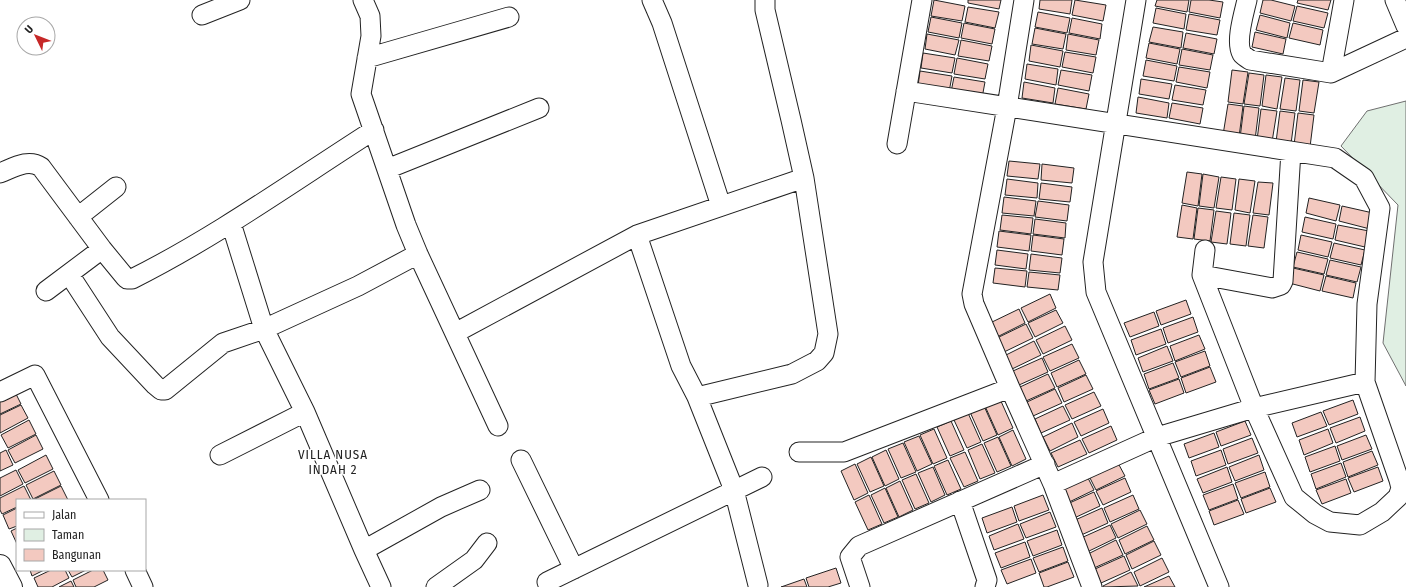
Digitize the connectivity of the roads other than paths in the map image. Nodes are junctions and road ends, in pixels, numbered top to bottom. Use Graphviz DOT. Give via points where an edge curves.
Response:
graph roads {
  1 [pos="240,0"];
  2 [pos="363,0"];
  3 [pos="652,0"];
  4 [pos="765,0"];
  5 [pos="922,0"];
  6 [pos="1024,0"];
  7 [pos="1136,0"];
  8 [pos="1247,0"];
  9 [pos="1344,0"];
  10 [pos="1395,0"];
  11 [pos="202,15"];
  12 [pos="509,17"];
  13 [pos="1406,26"];
  14 [pos="1406,38"];
  15 [pos="367,58"];
  16 [pos="1331,73"];
  17 [pos="906,91"];
  18 [pos="1007,107"];
  19 [pos="540,108"];
  20 [pos="1115,125"];
  21 [pos="374,130"];
  22 [pos="897,144"];
  23 [pos="1290,151"];
  24 [pos="387,169"];
  25 [pos="0,173"];
  26 [pos="804,178"];
  27 [pos="116,187"];
  28 [pos="721,206"];
  29 [pos="78,217"];
  30 [pos="231,222"];
  31 [pos="637,235"];
  32 [pos="102,249"];
  33 [pos="1205,250"];
  34 [pos="418,254"];
  35 [pos="69,274"];
  36 [pos="1202,275"];
  37 [pos="46,291"];
  38 [pos="264,329"];
  39 [pos="455,333"];
  40 [pos="1365,382"];
  41 [pos="1010,388"];
  42 [pos="0,392"];
  43 [pos="697,397"];
  44 [pos="1254,408"];
  45 [pos="305,412"];
  46 [pos="498,426"];
  47 [pos="1156,437"];
  48 [pos="799,452"];
  49 [pos="220,455"];
  50 [pos="521,460"];
  51 [pos="1045,464"];
  52 [pos="762,477"];
  53 [pos="1054,484"];
  54 [pos="480,490"];
  55 [pos="734,490"];
  56 [pos="98,499"];
  57 [pos="960,501"];
  58 [pos="487,543"];
  59 [pos="364,550"];
  60 [pos="0,566"];
  61 [pos="574,568"];
  62 [pos="136,571"];
  63 [pos="547,582"];
  64 [pos="758,586"];
  65 [pos="11,587"];
  66 [pos="144,587"];
  67 [pos="381,587"];
  68 [pos="436,587"];
  69 [pos="860,587"];
  70 [pos="985,587"];
  71 [pos="1092,587"];
  72 [pos="1219,587"];
  1 -- 11 [label="street"];
  2 -- 15 [label="street" via="370,16 371,36"];
  3 -- 28 [label="street" via="662,23"];
  4 -- 26 [label="street" via="765,10"];
  5 -- 17 [label="street"];
  6 -- 18 [label="street"];
  7 -- 20 [label="street"];
  8 -- 16 [label="street" via="1240,37 1243,55 1250,60"];
  9 -- 16 [label="street"];
  10 -- 13 [label="street"];
  12 -- 15 [label="street"];
  14 -- 16 [label="street"];
  15 -- 21 [label="street" via="361,94"];
  17 -- 18 [label="street"];
  17 -- 22 [label="street"];
  18 -- 20 [label="street"];
  18 -- 41 [label="street" via="972,294"];
  19 -- 24 [label="street"];
  20 -- 23 [label="street"];
  20 -- 47 [label="street" via="1093,262 1096,292"];
  21 -- 24 [label="street"];
  21 -- 30 [label="street"];
  23 -- 36 [label="street" via="1281,285 1272,288"];
  23 -- 40 [label="street" via="1335,158 1364,178 1380,208 1367,304"];
  24 -- 34 [label="street"];
  25 -- 29 [label="street" via="31,162 36,164 45,171"];
  26 -- 28 [label="street"];
  26 -- 43 [label="street" via="828,334 824,353 817,361 792,374"];
  27 -- 29 [label="street"];
  28 -- 31 [label="street"];
  29 -- 32 [label="street"];
  30 -- 32 [label="street" via="171,260 132,279 125,277"];
  30 -- 38 [label="street"];
  31 -- 39 [label="street"];
  31 -- 43 [label="street" via="681,366"];
  32 -- 35 [label="street"];
  33 -- 36 [label="street"];
  34 -- 38 [label="street" via="358,286"];
  34 -- 39 [label="street"];
  35 -- 37 [label="street"];
  35 -- 38 [label="street" via="110,337 161,390 170,388 223,343"];
  36 -- 44 [label="street"];
  38 -- 45 [label="street"];
  39 -- 46 [label="street"];
  40 -- 44 [label="street"];
  40 -- 44 [label="street" via="1401,488 1398,497 1382,512 1360,525 1330,522 1294,497"];
  41 -- 48 [label="street" via="844,452"];
  41 -- 51 [label="street"];
  42 -- 56 [label="street" via="35,375"];
  43 -- 55 [label="street"];
  44 -- 47 [label="street"];
  45 -- 49 [label="street"];
  45 -- 59 [label="street"];
  47 -- 53 [label="street"];
  47 -- 72 [label="street"];
  50 -- 61 [label="street"];
  51 -- 53 [label="street"];
  51 -- 57 [label="street"];
  52 -- 55 [label="street"];
  53 -- 71 [label="street"];
  54 -- 59 [label="street" via="441,507"];
  55 -- 61 [label="street"];
  55 -- 64 [label="street"];
  57 -- 69 [label="street" via="856,548 850,557"];
  57 -- 70 [label="street" via="987,580"];
  58 -- 68 [label="street" via="474,560"];
  59 -- 67 [label="street"];
  60 -- 65 [label="street"];
  61 -- 63 [label="street"];
  62 -- 66 [label="street"];
}
